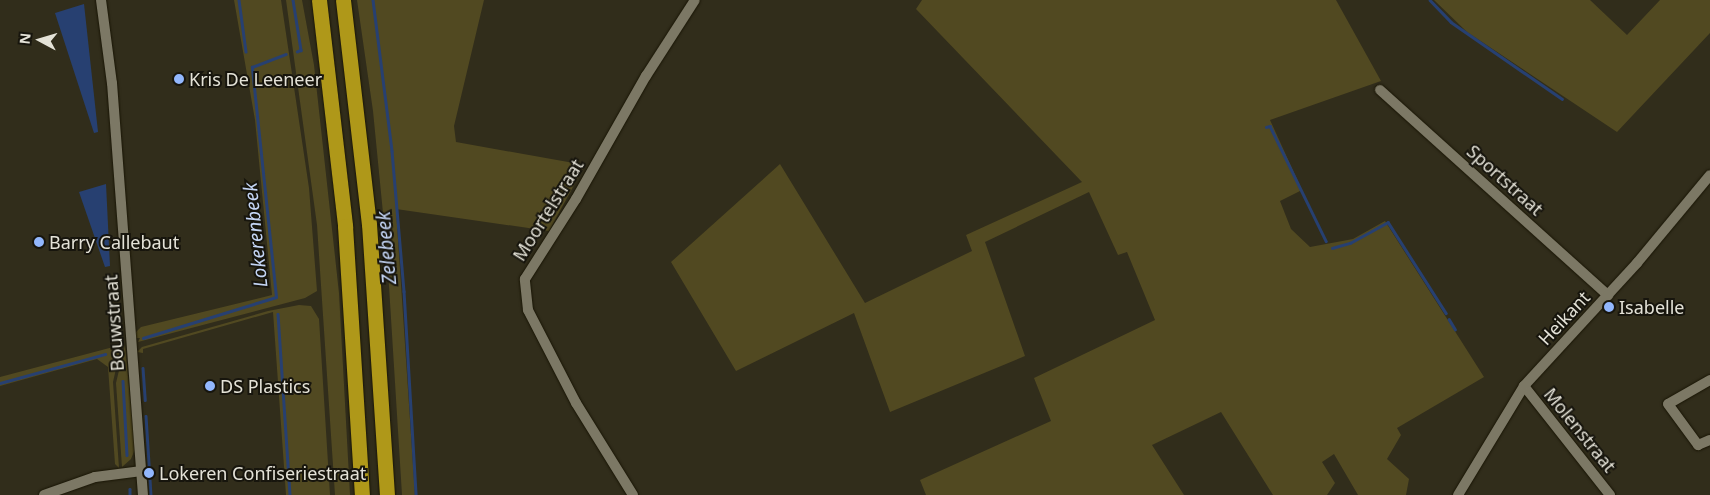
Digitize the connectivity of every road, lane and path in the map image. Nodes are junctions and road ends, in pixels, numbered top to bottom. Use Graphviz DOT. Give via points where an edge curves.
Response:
graph roads {
  1 [pos="101,0"];
  2 [pos="319,0"];
  3 [pos="344,0"];
  4 [pos="695,0"];
  5 [pos="1380,90"];
  6 [pos="1710,175"];
  7 [pos="1608,295"];
  8 [pos="1710,380"];
  9 [pos="1524,386"];
  10 [pos="1710,440"];
  11 [pos="142,471"];
  12 [pos="44,495"];
  13 [pos="143,495"];
  14 [pos="362,495"];
  15 [pos="387,495"];
  16 [pos="633,495"];
  17 [pos="1458,495"];
  18 [pos="1610,495"];
  1 -- 11 [label="street, Bouwstraat" via="112,83"];
  2 -- 14 [label="highway" via="345,226"];
  3 -- 15 [label="highway" via="369,224"];
  4 -- 16 [label="street, Moortelstraat" via="525,279 525,295 533,318 576,403"];
  5 -- 7 [label="street, Sportstraat"];
  6 -- 7 [label="street, Heikant"];
  7 -- 9 [label="street, Heikant"];
  8 -- 10 [label="street" via="1668,404 1698,445"];
  9 -- 17 [label="street, Heikant"];
  9 -- 18 [label="street, Molenstraat"];
  11 -- 12 [label="street" via="95,477"];
  11 -- 13 [label="street, Bouwstraat"];
}
